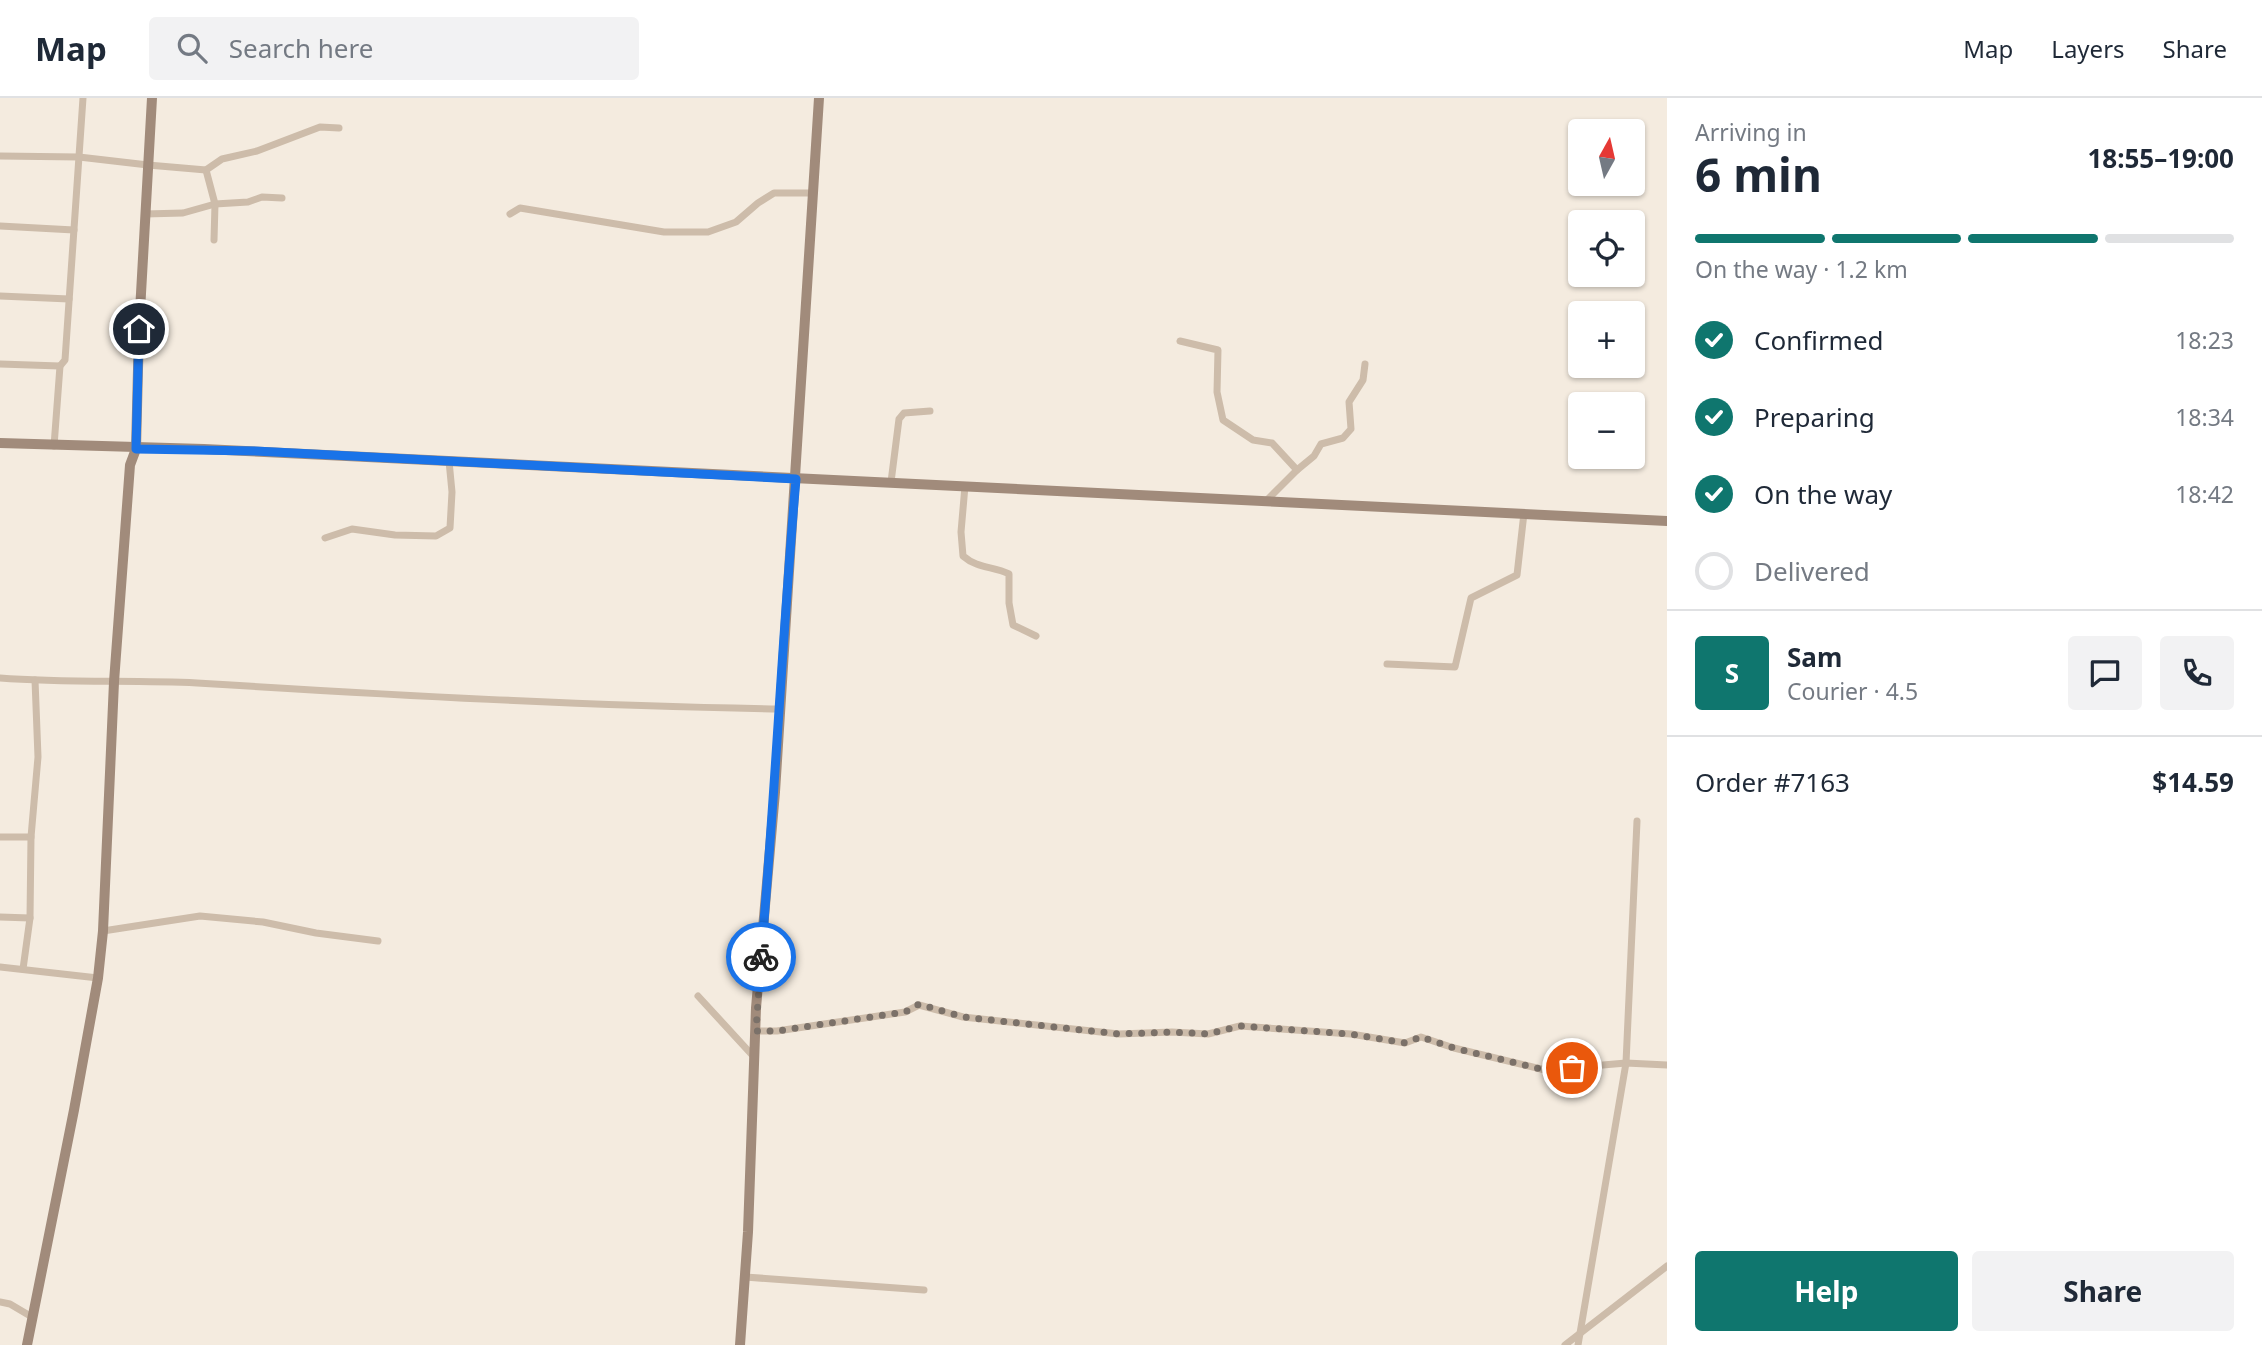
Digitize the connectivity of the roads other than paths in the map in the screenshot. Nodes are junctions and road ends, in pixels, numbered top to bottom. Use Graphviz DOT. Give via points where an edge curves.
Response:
graph roads {
  1 [pos="83,98"];
  2 [pos="152,98"];
  3 [pos="819,98"];
  4 [pos="339,128"];
  5 [pos="0,156"];
  6 [pos="79,157"];
  7 [pos="148,165"];
  8 [pos="206,170"];
  9 [pos="813,193"];
  10 [pos="282,198"];
  11 [pos="215,204"];
  12 [pos="145,214"];
  13 [pos="510,214"];
  14 [pos="0,226"];
  15 [pos="74,230"];
  16 [pos="214,240"];
  17 [pos="0,296"];
  18 [pos="69,299"];
  19 [pos="1180,341"];
  20 [pos="1365,363"];
  21 [pos="0,364"];
  22 [pos="60,366"];
  23 [pos="930,411"];
  24 [pos="0,443"];
  25 [pos="54,446"];
  26 [pos="136,449"];
  27 [pos="449,461"];
  28 [pos="1297,470"];
  29 [pos="796,479"];
  30 [pos="891,482"];
  31 [pos="965,486"];
  32 [pos="1266,501"];
  33 [pos="1524,513"];
  34 [pos="1667,520"];
  35 [pos="325,538"];
  36 [pos="1036,636"];
  37 [pos="1387,664"];
  38 [pos="0,678"];
  39 [pos="35,680"];
  40 [pos="114,682"];
  41 [pos="780,709"];
  42 [pos="1637,821"];
  43 [pos="0,836"];
  44 [pos="31,837"];
  45 [pos="0,917"];
  46 [pos="30,918"];
  47 [pos="103,931"];
  48 [pos="378,941"];
  49 [pos="0,967"];
  50 [pos="23,969"];
  51 [pos="98,978"];
  52 [pos="698,996"];
  53 [pos="756,1031"];
  54 [pos="754,1058"];
  55 [pos="1626,1063"];
  56 [pos="1667,1065"];
  57 [pos="1667,1266"];
  58 [pos="745,1277"];
  59 [pos="924,1290"];
  60 [pos="0,1302"];
  61 [pos="32,1317"];
  62 [pos="1579,1334"];
  63 [pos="26,1345"];
  64 [pos="740,1345"];
  65 [pos="1565,1345"];
  66 [pos="1578,1345"];
  1 -- 6 [label="street"];
  2 -- 7 [label="street"];
  3 -- 9 [label="street"];
  4 -- 8 [label="street" via="320,127 257,152 222,159"];
  5 -- 6 [label="street"];
  6 -- 7 [label="street"];
  6 -- 15 [label="street"];
  7 -- 8 [label="street"];
  7 -- 12 [label="street"];
  8 -- 11 [label="street"];
  9 -- 13 [label="street" via="774,193 736,222 708,232 664,232 520,208"];
  9 -- 29 [label="street"];
  10 -- 11 [label="street"];
  11 -- 12 [label="street" via="183,213"];
  11 -- 16 [label="street"];
  12 -- 26 [label="street"];
  14 -- 15 [label="street"];
  15 -- 18 [label="street"];
  17 -- 18 [label="street"];
  18 -- 22 [label="street" via="65,360"];
  19 -- 28 [label="street" via="1218,350 1217,392 1223,420 1253,440 1272,443"];
  20 -- 28 [label="street" via="1363,380 1349,402 1350,429 1343,438 1321,444"];
  21 -- 22 [label="street"];
  22 -- 25 [label="street"];
  23 -- 30 [label="street" via="904,413 899,419"];
  24 -- 25 [label="street"];
  25 -- 26 [label="street"];
  26 -- 27 [label="street"];
  26 -- 40 [label="street" via="130,465"];
  27 -- 29 [label="street"];
  27 -- 35 [label="street" via="450,528 436,536 352,529"];
  28 -- 32 [label="street"];
  29 -- 30 [label="street"];
  29 -- 41 [label="street"];
  30 -- 31 [label="street"];
  31 -- 32 [label="street"];
  31 -- 36 [label="street" via="963,556 982,568 1009,574 1013,625"];
  32 -- 33 [label="street"];
  33 -- 34 [label="street"];
  33 -- 37 [label="street" via="1517,575 1471,598 1455,667"];
  38 -- 39 [label="street"];
  39 -- 40 [label="street"];
  39 -- 44 [label="street" via="38,757"];
  40 -- 41 [label="street"];
  40 -- 47 [label="street"];
  41 -- 53 [label="street"];
  42 -- 55 [label="street"];
  43 -- 44 [label="street"];
  44 -- 46 [label="street"];
  45 -- 46 [label="street"];
  46 -- 50 [label="street"];
  47 -- 48 [label="street" via="200,916"];
  47 -- 51 [label="street"];
  49 -- 50 [label="street"];
  50 -- 51 [label="street"];
  51 -- 61 [label="street"];
  52 -- 54 [label="street"];
  53 -- 54 [label="street"];
  53 -- 55 [label="street" via="905,1012 919,1004 963,1017 1119,1034 1208,1034 1240,1026 1405,1043 1421,1037 1545,1070"];
  54 -- 58 [label="street"];
  55 -- 56 [label="street"];
  55 -- 62 [label="street"];
  57 -- 62 [label="street"];
  58 -- 59 [label="street"];
  58 -- 64 [label="street"];
  60 -- 61 [label="street"];
  61 -- 63 [label="street"];
  62 -- 65 [label="street"];
  62 -- 66 [label="street"];
}
